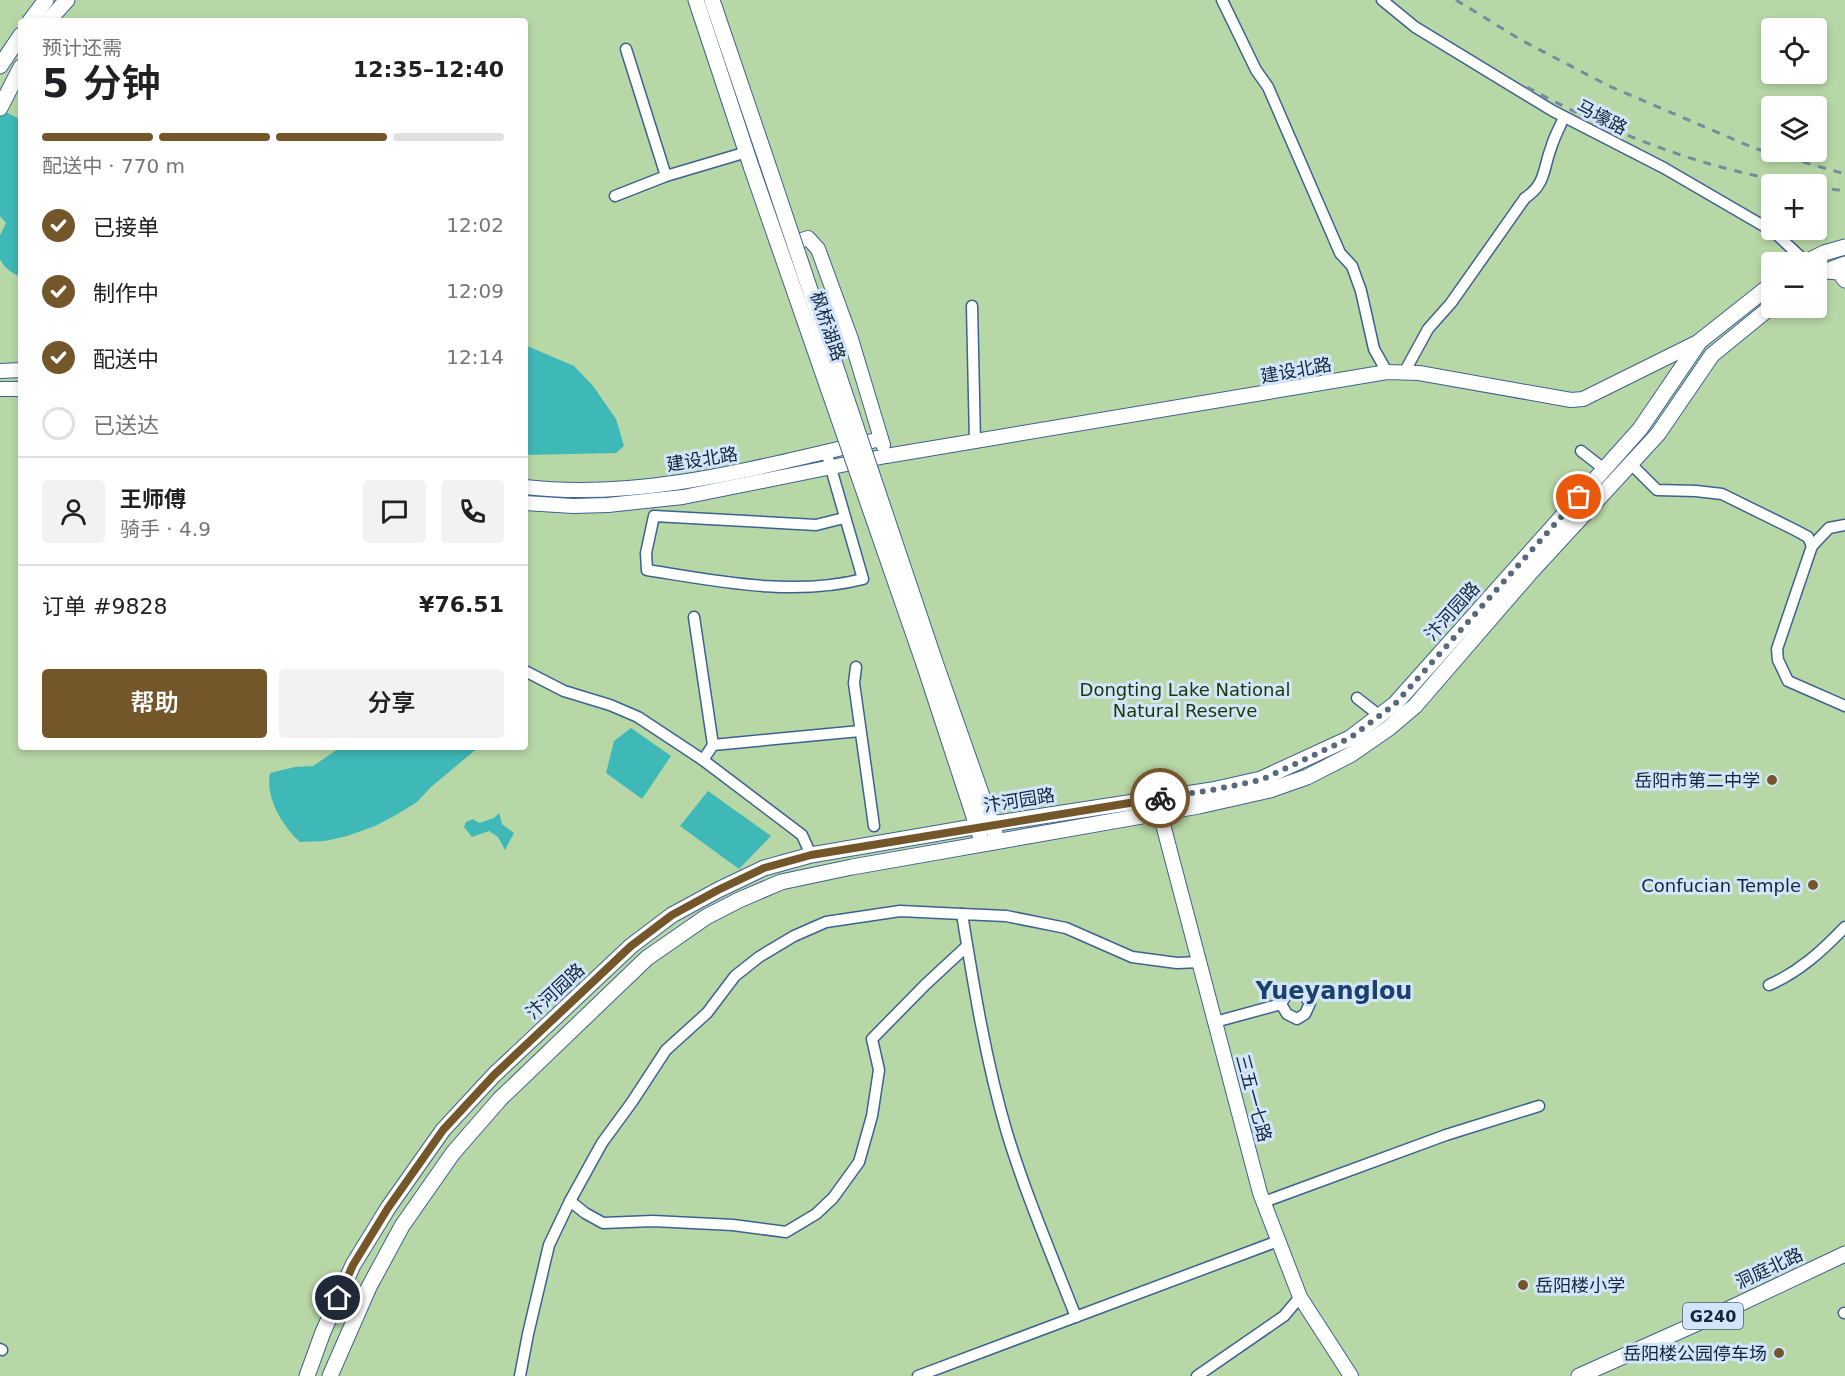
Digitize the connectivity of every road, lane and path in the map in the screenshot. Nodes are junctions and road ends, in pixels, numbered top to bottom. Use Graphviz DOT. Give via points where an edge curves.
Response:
graph roads {
  1 [pos="46,0"];
  2 [pos="67,0"];
  3 [pos="696,0"];
  4 [pos="712,0"];
  5 [pos="1222,0"];
  6 [pos="1382,0"];
  7 [pos="32,18"];
  8 [pos="51,18"];
  9 [pos="18,40"];
  10 [pos="626,49"];
  11 [pos="1,65"];
  12 [pos="18,72"];
  13 [pos="0,108"];
  14 [pos="1564,117"];
  15 [pos="747,152"];
  16 [pos="760,166"];
  17 [pos="666,176"];
  18 [pos="615,196"];
  19 [pos="793,243"];
  20 [pos="1845,247"];
  21 [pos="1795,252"];
  22 [pos="1827,252"];
  23 [pos="1845,264"];
  24 [pos="1827,271"];
  25 [pos="1827,273"];
  26 [pos="1845,280"];
  27 [pos="1761,293"];
  28 [pos="972,306"];
  29 [pos="1761,315"];
  30 [pos="1701,341"];
  31 [pos="18,370"];
  32 [pos="0,371"];
  33 [pos="1406,371"];
  34 [pos="1387,372"];
  35 [pos="0,389"];
  36 [pos="18,389"];
  37 [pos="881,439"];
  38 [pos="975,442"];
  39 [pos="1581,451"];
  40 [pos="826,452"];
  41 [pos="886,456"];
  42 [pos="1630,464"];
  43 [pos="830,467"];
  44 [pos="1604,470"];
  45 [pos="528,486"];
  46 [pos="528,502"];
  47 [pos="844,518"];
  48 [pos="1845,525"];
  49 [pos="1812,546"];
  50 [pos="694,617"];
  51 [pos="930,663"];
  52 [pos="856,667"];
  53 [pos="528,673"];
  54 [pos="1357,698"];
  55 [pos="1845,706"];
  56 [pos="1380,716"];
  57 [pos="860,731"];
  58 [pos="713,745"];
  59 [pos="703,760"];
  60 [pos="1102,807"];
  61 [pos="1160,813"];
  62 [pos="1105,823"];
  63 [pos="984,825"];
  64 [pos="874,826"];
  65 [pos="991,843"];
  66 [pos="811,855"];
  67 [pos="962,914"];
  68 [pos="1845,927"];
  69 [pos="967,946"];
  70 [pos="1200,962"];
  71 [pos="1769,985"];
  72 [pos="1281,1004"];
  73 [pos="1215,1022"];
  74 [pos="1539,1107"];
  75 [pos="570,1201"];
  76 [pos="1263,1202"];
  77 [pos="1278,1241"];
  78 [pos="1845,1254"];
  79 [pos="1845,1260"];
  80 [pos="1300,1297"];
  81 [pos="1076,1317"];
  82 [pos="307,1376"];
  83 [pos="330,1376"];
  84 [pos="520,1376"];
  85 [pos="918,1376"];
  86 [pos="1197,1376"];
  87 [pos="1351,1376"];
  88 [pos="1579,1376"];
  89 [pos="1595,1376"];
  1 -- 7 [label="main road"];
  2 -- 8 [label="main road"];
  3 -- 15 [label="main road, 枫桥湖路"];
  4 -- 16 [label="main road, 枫桥湖路"];
  5 -- 34 [label="street" via="1268,87 1340,253 1352,266 1374,349"];
  6 -- 14 [label="street, 马壕路" via="1415,27"];
  9 -- 11 [label="main road"];
  10 -- 17 [label="street"];
  12 -- 13 [label="main road"];
  14 -- 21 [label="street, 马壕路" via="1664,168 1774,232"];
  14 -- 33 [label="street" via="1536,191 1525,198 1451,303 1428,329"];
  15 -- 16 [label="main road, 枫桥湖路"];
  15 -- 17 [label="street"];
  16 -- 19 [label="main road, 枫桥湖路, bridge"];
  16 -- 51 [label="main road, 枫桥湖路, bridge"];
  17 -- 18 [label="street"];
  19 -- 37 [label="main road" via="808,238 818,249"];
  19 -- 51 [label="main road, 枫桥湖路, bridge"];
  20 -- 22 [label="main road"];
  23 -- 24 [label="main road"];
  25 -- 26 [label="main road" via="1839,272"];
  27 -- 30 [label="main road, 汴河园路"];
  28 -- 38 [label="street"];
  29 -- 42 [label="main road, 汴河园路" via="1712,355 1658,434"];
  30 -- 33 [label="main road, 建设北路" via="1583,399"];
  30 -- 44 [label="main road, 汴河园路" via="1640,429"];
  31 -- 32 [label="main road"];
  33 -- 34 [label="main road, 建设北路"];
  34 -- 38 [label="main road, 建设北路"];
  35 -- 36 [label="main road"];
  37 -- 40 [label="main road, 建设北路"];
  37 -- 41 [label="main road"];
  38 -- 41 [label="main road, 建设北路"];
  39 -- 44 [label="street"];
  40 -- 43 [label="street"];
  40 -- 45 [label="main road, 建设北路" via="645,486 580,490"];
  41 -- 43 [label="main road, 建设北路"];
  42 -- 49 [label="street" via="1657,490 1722,494 1808,537"];
  42 -- 61 [label="main road, 汴河园路" via="1415,706 1389,728 1308,777 1270,790"];
  43 -- 46 [label="main road, 建设北路" via="646,502 573,506"];
  43 -- 47 [label="street"];
  44 -- 56 [label="main road, 汴河园路" via="1395,704"];
  47 -- 47 [label="street" via="863,579 774,588 646,570 654,516 816,525"];
  48 -- 49 [label="street" via="1829,528"];
  49 -- 55 [label="street" via="1777,649 1778,660 1788,681"];
  50 -- 58 [label="street"];
  51 -- 63 [label="main road"];
  52 -- 57 [label="street"];
  53 -- 59 [label="street" via="564,691 638,717"];
  54 -- 56 [label="street"];
  56 -- 60 [label="main road, 汴河园路" via="1350,738 1261,780"];
  57 -- 58 [label="street"];
  57 -- 64 [label="street"];
  58 -- 59 [label="street"];
  59 -- 66 [label="street" via="802,835"];
  60 -- 62 [label="main road" via="1095,811 1096,819"];
  60 -- 63 [label="main road, 汴河园路"];
  61 -- 62 [label="main road, 汴河园路"];
  61 -- 70 [label="main road, 三五一七路"];
  62 -- 65 [label="main road, 汴河园路"];
  63 -- 65 [label="main road"];
  63 -- 66 [label="main road, 汴河园路"];
  65 -- 83 [label="main road, 汴河园路" via="781,882 706,917 647,958 500,1099 453,1153 402,1226 369,1287"];
  66 -- 82 [label="main road, 汴河园路" via="764,868 672,915 631,946 494,1075 443,1130 388,1208 353,1265"];
  67 -- 69 [label="street"];
  67 -- 70 [label="street" via="1006,916 1066,928 1132,957"];
  67 -- 75 [label="street" via="900,911 826,922 759,957 735,976 707,1013 666,1050 602,1143"];
  68 -- 71 [label="street" via="1825,949 1788,977"];
  69 -- 75 [label="street" via="872,1039 879,1070 859,1162 816,1214 786,1232 653,1221 603,1223"];
  69 -- 81 [label="street" via="987,1057 1007,1133"];
  70 -- 73 [label="main road, 三五一七路"];
  72 -- 73 [label="street"];
  73 -- 76 [label="main road, 三五一七路"];
  74 -- 76 [label="street"];
  75 -- 84 [label="street" via="549,1245"];
  76 -- 77 [label="main road, 三五一七路"];
  77 -- 80 [label="main road, 三五一七路"];
  77 -- 81 [label="street"];
  78 -- 88 [label="main road, 洞庭北路 / G240"];
  79 -- 89 [label="main road, 洞庭北路 / G240"];
  80 -- 86 [label="street" via="1284,1316"];
  80 -- 87 [label="main road, 三五一七路"];
  81 -- 85 [label="street"];
}
